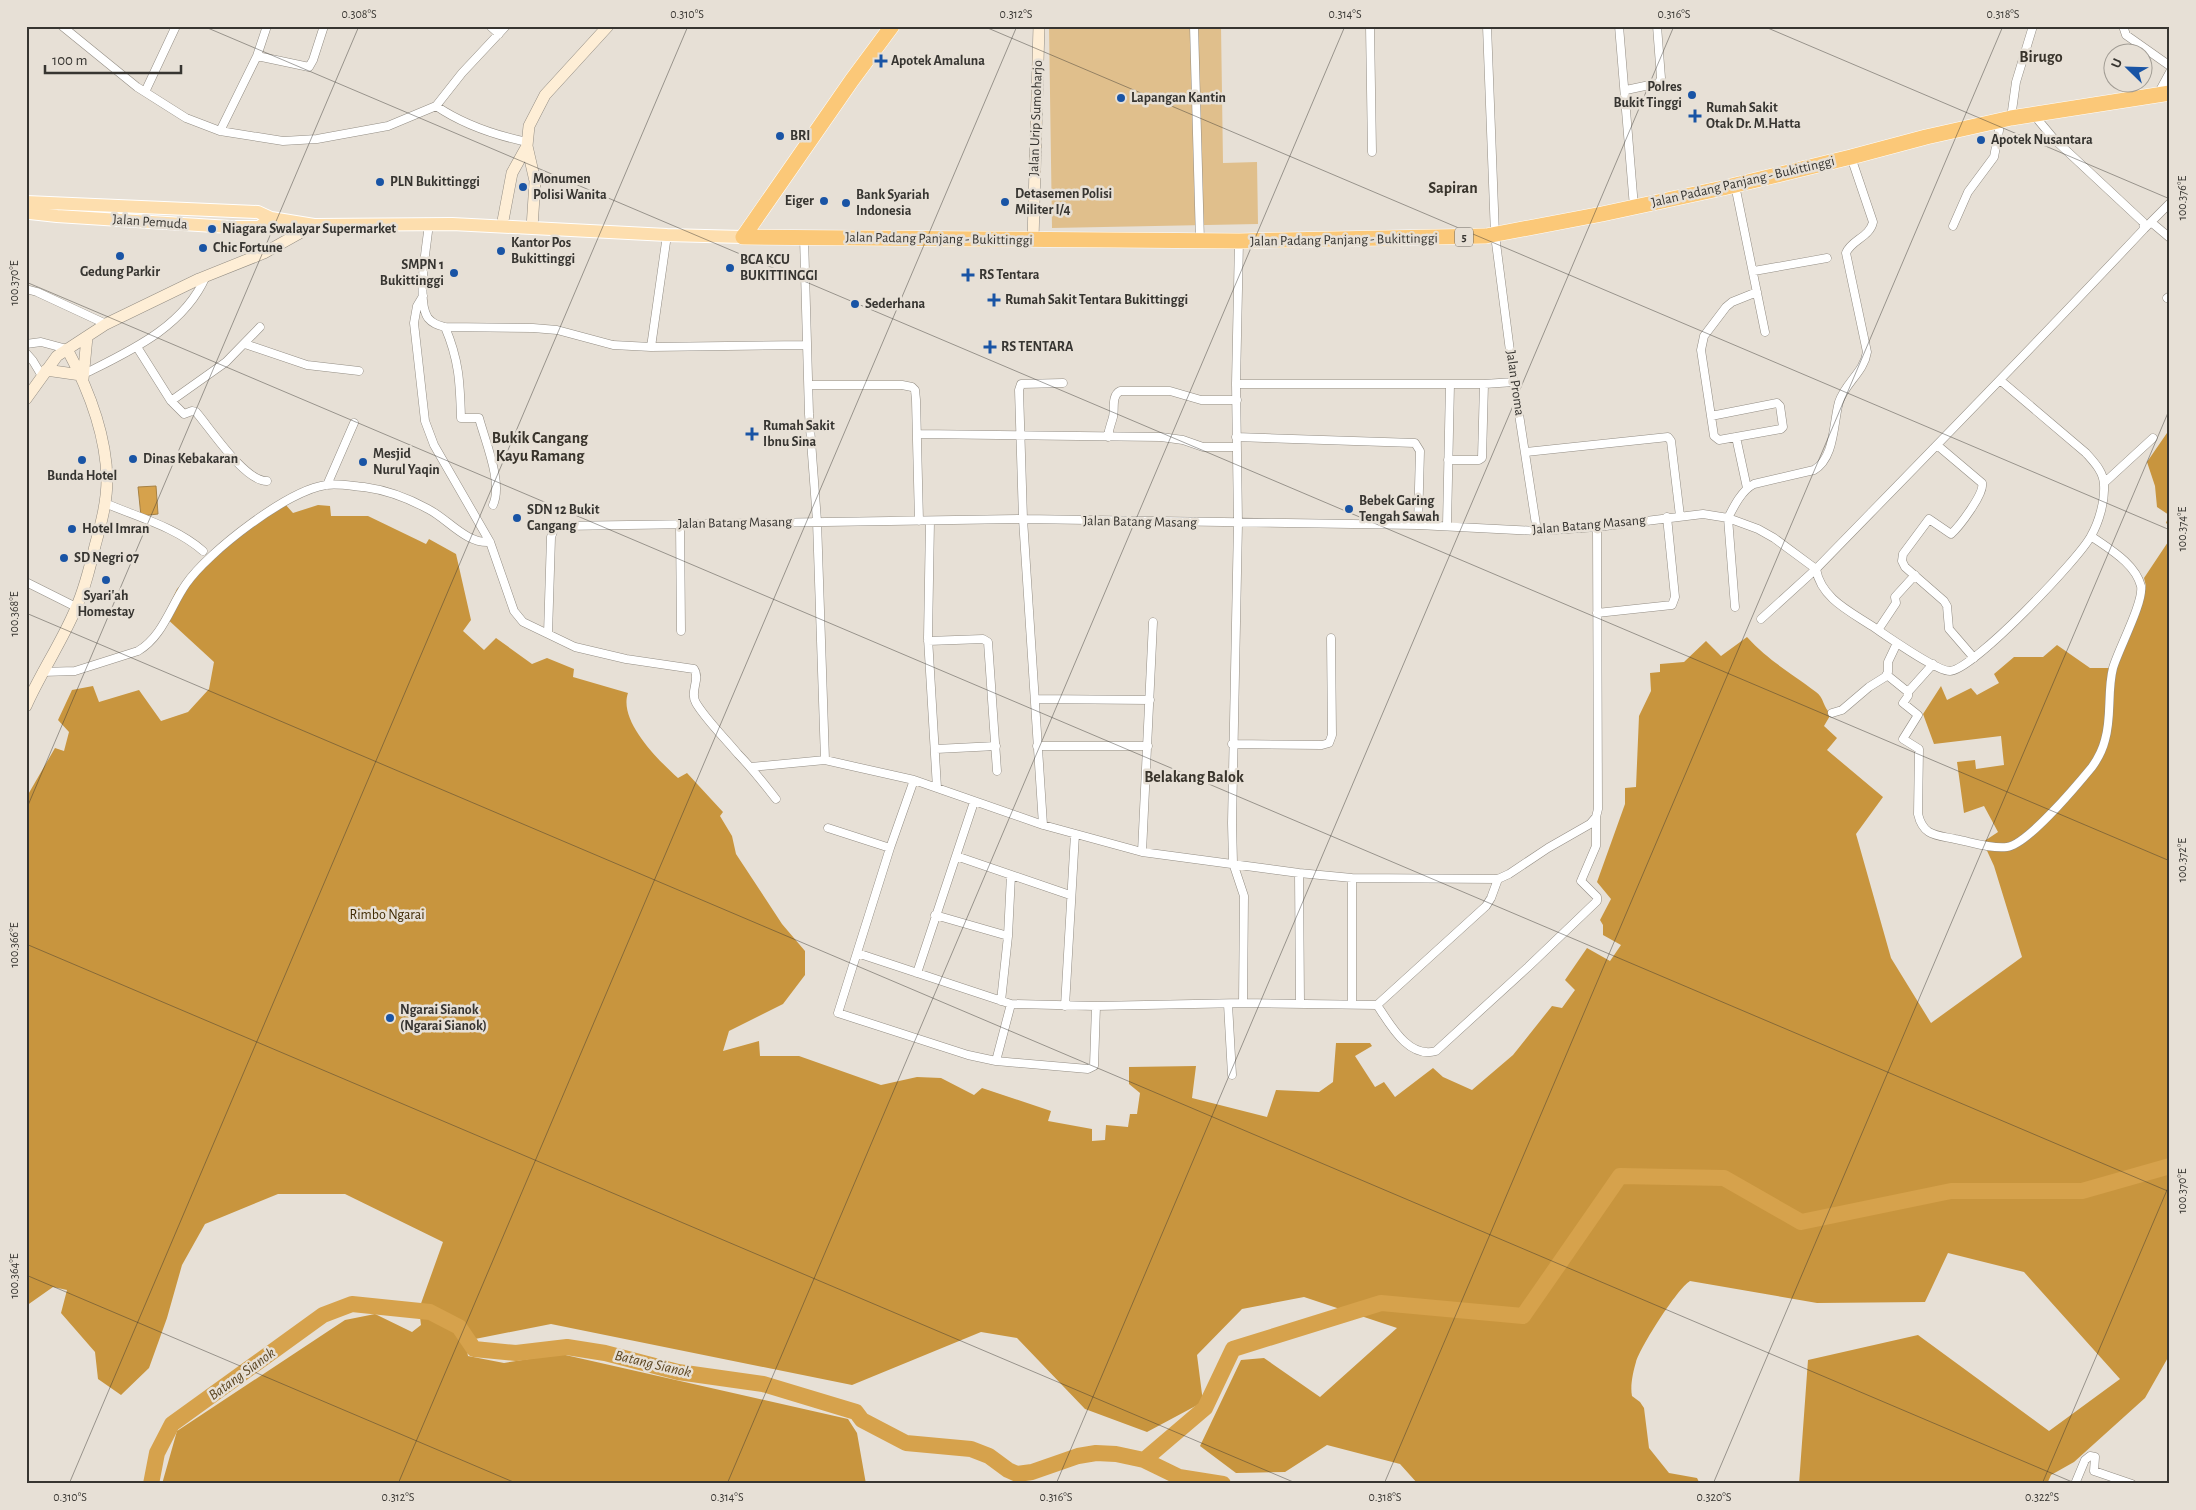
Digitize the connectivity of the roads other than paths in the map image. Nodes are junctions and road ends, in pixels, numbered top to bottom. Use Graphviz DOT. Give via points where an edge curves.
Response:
graph roads {
  1 [pos="62,26"];
  2 [pos="176,26"];
  3 [pos="267,26"];
  4 [pos="324,26"];
  5 [pos="490,26"];
  6 [pos="506,26"];
  7 [pos="608,26"];
  8 [pos="892,26"];
  9 [pos="1039,26"];
  10 [pos="1194,26"];
  11 [pos="1370,26"];
  12 [pos="1487,26"];
  13 [pos="1619,26"];
  14 [pos="1657,26"];
  15 [pos="2033,26"];
  16 [pos="2123,26"];
  17 [pos="499,34"];
  18 [pos="257,56"];
  19 [pos="2170,66"];
  20 [pos="2170,72"];
  21 [pos="1626,90"];
  22 [pos="145,92"];
  23 [pos="2164,93"];
  24 [pos="436,106"];
  25 [pos="2034,115"];
  26 [pos="2006,119"];
  27 [pos="220,131"];
  28 [pos="527,144"];
  29 [pos="1372,152"];
  30 [pos="1851,158"];
  31 [pos="1735,185"];
  32 [pos="26,202"];
  33 [pos="2170,203"];
  34 [pos="1634,207"];
  35 [pos="26,211"];
  36 [pos="271,218"];
  37 [pos="2151,222"];
  38 [pos="428,224"];
  39 [pos="314,225"];
  40 [pos="502,226"];
  41 [pos="1953,226"];
  42 [pos="532,228"];
  43 [pos="2144,229"];
  44 [pos="667,235"];
  45 [pos="1495,235"];
  46 [pos="743,236"];
  47 [pos="804,237"];
  48 [pos="2170,238"];
  49 [pos="1033,240"];
  50 [pos="1200,241"];
  51 [pos="1239,242"];
  52 [pos="1827,258"];
  53 [pos="1754,271"];
  54 [pos="206,276"];
  55 [pos="26,289"];
  56 [pos="1757,292"];
  57 [pos="423,296"];
  58 [pos="106,324"];
  59 [pos="260,327"];
  60 [pos="445,327"];
  61 [pos="1765,332"];
  62 [pos="87,337"];
  63 [pos="26,344"];
  64 [pos="245,344"];
  65 [pos="807,345"];
  66 [pos="137,347"];
  67 [pos="651,347"];
  68 [pos="67,349"];
  69 [pos="26,353"];
  70 [pos="359,370"];
  71 [pos="44,373"];
  72 [pos="83,376"];
  73 [pos="2000,380"];
  74 [pos="1514,382"];
  75 [pos="1063,383"];
  76 [pos="1236,384"];
  77 [pos="1450,384"];
  78 [pos="1484,384"];
  79 [pos="809,385"];
  80 [pos="26,399"];
  81 [pos="1237,400"];
  82 [pos="171,401"];
  83 [pos="1711,416"];
  84 [pos="354,422"];
  85 [pos="918,434"];
  86 [pos="1020,436"];
  87 [pos="1108,436"];
  88 [pos="1236,437"];
  89 [pos="1736,437"];
  90 [pos="2153,438"];
  91 [pos="1938,445"];
  92 [pos="1237,447"];
  93 [pos="1526,452"];
  94 [pos="1448,460"];
  95 [pos="267,481"];
  96 [pos="2104,483"];
  97 [pos="327,485"];
  98 [pos="1747,488"];
  99 [pos="105,503"];
  100 [pos="493,505"];
  101 [pos="1680,516"];
  102 [pos="1666,517"];
  103 [pos="1728,518"];
  104 [pos="1023,520"];
  105 [pos="817,521"];
  106 [pos="920,521"];
  107 [pos="930,521"];
  108 [pos="680,523"];
  109 [pos="1238,523"];
  110 [pos="1418,525"];
  111 [pos="1447,525"];
  112 [pos="1597,527"];
  113 [pos="1537,530"];
  114 [pos="2091,536"];
  115 [pos="490,542"];
  116 [pos="203,551"];
  117 [pos="1816,569"];
  118 [pos="1915,575"];
  119 [pos="26,582"];
  120 [pos="76,607"];
  121 [pos="1735,607"];
  122 [pos="1597,613"];
  123 [pos="1761,619"];
  124 [pos="1153,622"];
  125 [pos="1878,630"];
  126 [pos="681,631"];
  127 [pos="548,634"];
  128 [pos="1331,638"];
  129 [pos="928,641"];
  130 [pos="1897,642"];
  131 [pos="1974,658"];
  132 [pos="1932,664"];
  133 [pos="42,672"];
  134 [pos="1886,675"];
  135 [pos="1908,692"];
  136 [pos="1035,700"];
  137 [pos="1150,700"];
  138 [pos="26,706"];
  139 [pos="1832,713"];
  140 [pos="1232,744"];
  141 [pos="996,746"];
  142 [pos="1038,746"];
  143 [pos="1148,746"];
  144 [pos="936,749"];
  145 [pos="825,760"];
  146 [pos="751,767"];
  147 [pos="997,771"];
  148 [pos="914,780"];
  149 [pos="937,788"];
  150 [pos="776,799"];
  151 [pos="974,802"];
  152 [pos="1596,817"];
  153 [pos="1043,825"];
  154 [pos="828,828"];
  155 [pos="1075,834"];
  156 [pos="890,848"];
  157 [pos="1142,852"];
  158 [pos="956,856"];
  159 [pos="1233,863"];
  160 [pos="1011,874"];
  161 [pos="1299,874"];
  162 [pos="1352,878"];
  163 [pos="1498,879"];
  164 [pos="1070,895"];
  165 [pos="935,915"];
  166 [pos="1008,936"];
  167 [pos="857,953"];
  168 [pos="917,973"];
  169 [pos="1001,1000"];
  170 [pos="1012,1004"];
  171 [pos="1228,1004"];
  172 [pos="1242,1004"];
  173 [pos="1300,1004"];
  174 [pos="1352,1004"];
  175 [pos="1376,1005"];
  176 [pos="1065,1006"];
  177 [pos="1096,1006"];
  178 [pos="996,1061"];
  179 [pos="1232,1075"];
  180 [pos="2074,1484"];
  181 [pos="2132,1484"];
  1 -- 22 [label="street"];
  2 -- 22 [label="street"];
  3 -- 18 [label="street"];
  4 -- 18 [label="street" via="314,60 308,67"];
  5 -- 17 [label="street"];
  6 -- 17 [label="street"];
  7 -- 28 [label="main road" via="545,95 530,126"];
  8 -- 46 [label="highway"];
  9 -- 49 [label="main road, Jalan Urip Sumoharjo"];
  10 -- 50 [label="street"];
  11 -- 29 [label="street"];
  12 -- 45 [label="street, Jalan Proma"];
  13 -- 21 [label="street"];
  14 -- 21 [label="street" via="1659,83"];
  15 -- 26 [label="street"];
  16 -- 19 [label="street" via="2126,35"];
  17 -- 24 [label="street"];
  18 -- 27 [label="street"];
  20 -- 23 [label="street"];
  21 -- 34 [label="street"];
  22 -- 27 [label="street" via="186,118"];
  23 -- 25 [label="highway, Jalan Padang Panjang - Bukittinggi / 5"];
  24 -- 27 [label="street" via="388,126 317,139 283,141"];
  24 -- 28 [label="street" via="490,134"];
  25 -- 26 [label="highway, Jalan Padang Panjang - Bukittinggi / 5"];
  25 -- 43 [label="street" via="2143,222"];
  26 -- 30 [label="highway, Jalan Padang Panjang - Bukittinggi / 5"];
  26 -- 41 [label="street" via="1994,157 1968,192"];
  28 -- 40 [label="main road" via="512,173"];
  28 -- 42 [label="main road" via="535,174"];
  30 -- 31 [label="highway, Jalan Padang Panjang - Bukittinggi / 5"];
  30 -- 98 [label="street" via="1873,222 1870,230 1846,253 1868,352 1866,359 1843,393 1827,456 1820,467"];
  31 -- 34 [label="highway, Jalan Padang Panjang - Bukittinggi / 5"];
  31 -- 53 [label="street"];
  32 -- 36 [label="main road, Jalan Pemuda" via="258,212"];
  33 -- 37 [label="street"];
  34 -- 45 [label="highway, Jalan Padang Panjang - Bukittinggi / 5"];
  35 -- 36 [label="main road, Jalan Pemuda" via="30,214 230,227 259,227"];
  36 -- 39 [label="main road, Jalan Pemuda"];
  37 -- 43 [label="street"];
  37 -- 48 [label="street"];
  38 -- 39 [label="main road, Jalan Pemuda"];
  38 -- 40 [label="main road, Jalan Pemuda"];
  38 -- 57 [label="street"];
  39 -- 54 [label="main road" via="264,252"];
  40 -- 42 [label="main road, Jalan Pemuda"];
  42 -- 44 [label="main road, Jalan Pemuda"];
  43 -- 73 [label="street"];
  44 -- 46 [label="main road, Jalan Pemuda"];
  44 -- 67 [label="street"];
  45 -- 51 [label="highway, Jalan Padang Panjang - Bukittinggi / 5"];
  45 -- 74 [label="street, Jalan Proma"];
  46 -- 47 [label="highway, Jalan Padang Panjang - Bukittinggi / 5"];
  47 -- 49 [label="highway, Jalan Padang Panjang - Bukittinggi / 5"];
  47 -- 65 [label="street"];
  49 -- 50 [label="highway, Jalan Padang Panjang - Bukittinggi / 5"];
  50 -- 51 [label="highway, Jalan Padang Panjang - Bukittinggi / 5"];
  51 -- 76 [label="street"];
  52 -- 53 [label="street"];
  53 -- 56 [label="street"];
  54 -- 58 [label="main road"];
  54 -- 66 [label="street" via="200,291 183,312"];
  55 -- 58 [label="street"];
  56 -- 61 [label="street"];
  56 -- 83 [label="street" via="1729,304 1702,341"];
  57 -- 60 [label="street" via="427,317 436,325"];
  57 -- 115 [label="street" via="417,306 414,323 425,421 434,446"];
  58 -- 62 [label="main road"];
  59 -- 64 [label="street"];
  60 -- 67 [label="street" via="557,330 604,344"];
  60 -- 100 [label="street" via="456,352 461,418 480,418 496,478 498,497"];
  62 -- 68 [label="main road"];
  62 -- 72 [label="main road"];
  63 -- 68 [label="street" via="41,342"];
  64 -- 70 [label="street" via="307,365"];
  64 -- 82 [label="street" via="226,362"];
  65 -- 67 [label="street"];
  65 -- 79 [label="street"];
  66 -- 72 [label="street"];
  66 -- 82 [label="street"];
  68 -- 71 [label="main road"];
  68 -- 72 [label="main road"];
  69 -- 71 [label="street"];
  71 -- 72 [label="main road"];
  71 -- 80 [label="main road"];
  72 -- 99 [label="main road" via="102,442 107,479"];
  73 -- 91 [label="street"];
  73 -- 96 [label="street" via="2086,452"];
  74 -- 78 [label="street"];
  74 -- 93 [label="street, Jalan Proma"];
  75 -- 86 [label="street" via="1021,384"];
  76 -- 77 [label="street"];
  76 -- 81 [label="street"];
  77 -- 78 [label="street"];
  77 -- 94 [label="street"];
  78 -- 94 [label="street" via="1482,458"];
  79 -- 85 [label="street" via="912,387 915,390"];
  79 -- 105 [label="street"];
  81 -- 87 [label="street" via="1200,400 1170,391 1120,391 1115,396"];
  81 -- 88 [label="street"];
  82 -- 95 [label="street" via="184,414 196,412 243,468 256,478"];
  83 -- 89 [label="street" via="1716,439"];
  83 -- 89 [label="street" via="1777,403 1780,406 1784,425 1781,429"];
  84 -- 97 [label="street"];
  85 -- 86 [label="street"];
  85 -- 106 [label="street"];
  86 -- 87 [label="street"];
  86 -- 104 [label="street"];
  87 -- 92 [label="street" via="1160,437 1203,447"];
  88 -- 92 [label="street"];
  88 -- 110 [label="street" via="1415,443 1420,451"];
  89 -- 98 [label="street"];
  90 -- 96 [label="street"];
  91 -- 117 [label="street"];
  91 -- 118 [label="street" via="1983,487 1951,534 1931,519 1925,524 1902,558"];
  92 -- 109 [label="street"];
  93 -- 101 [label="street" via="1668,438"];
  93 -- 113 [label="street, Jalan Proma"];
  94 -- 111 [label="street"];
  96 -- 114 [label="street" via="2101,506"];
  97 -- 115 [label="street" via="364,487 399,496 428,509 471,538"];
  97 -- 133 [label="street" via="284,503 222,545 174,600 156,636 138,651 75,671"];
  98 -- 103 [label="street"];
  99 -- 116 [label="street" via="177,533"];
  99 -- 120 [label="main road"];
  101 -- 102 [label="street, Jalan Batang Masang"];
  101 -- 103 [label="street, Jalan Batang Masang" via="1703,514"];
  102 -- 112 [label="street, Jalan Batang Masang"];
  102 -- 122 [label="street" via="1675,597 1672,605"];
  103 -- 117 [label="street, Jalan Batang Masang" via="1774,538"];
  103 -- 121 [label="street"];
  104 -- 107 [label="street, Jalan Batang Masang"];
  104 -- 109 [label="street, Jalan Batang Masang"];
  104 -- 136 [label="street"];
  105 -- 106 [label="street, Jalan Batang Masang"];
  105 -- 108 [label="street, Jalan Batang Masang"];
  105 -- 145 [label="street"];
  106 -- 107 [label="street, Jalan Batang Masang"];
  107 -- 129 [label="street"];
  108 -- 126 [label="street"];
  108 -- 127 [label="street, Jalan Batang Masang" via="560,526 554,529 551,537"];
  109 -- 110 [label="street, Jalan Batang Masang"];
  109 -- 140 [label="street"];
  110 -- 111 [label="street, Jalan Batang Masang"];
  111 -- 113 [label="street, Jalan Batang Masang"];
  112 -- 113 [label="street, Jalan Batang Masang"];
  112 -- 122 [label="street"];
  114 -- 131 [label="street" via="2010,626"];
  114 -- 135 [label="street" via="2133,569 2141,588 2134,618 2113,669 2105,741 2093,765 2022,841 2008,847 1979,844 1933,834 1920,825 1918,749 1903,739 1918,715 1903,702"];
  115 -- 127 [label="street" via="514,611 523,622"];
  117 -- 123 [label="street"];
  117 -- 125 [label="street" via="1818,582 1832,599"];
  118 -- 125 [label="street" via="1895,597 1896,603"];
  118 -- 131 [label="street" via="1944,601 1949,629"];
  119 -- 120 [label="street"];
  120 -- 133 [label="main road"];
  122 -- 152 [label="street"];
  124 -- 137 [label="street"];
  125 -- 130 [label="street"];
  127 -- 146 [label="street" via="597,652 694,669 697,676 694,701"];
  128 -- 140 [label="street" via="1332,735 1329,743"];
  129 -- 141 [label="street" via="983,639 988,642"];
  129 -- 144 [label="street"];
  130 -- 132 [label="street"];
  130 -- 134 [label="street"];
  131 -- 132 [label="street" via="1953,671"];
  132 -- 135 [label="street"];
  133 -- 138 [label="main road"];
  134 -- 135 [label="street"];
  134 -- 139 [label="street" via="1842,710"];
  136 -- 137 [label="street"];
  136 -- 142 [label="street"];
  137 -- 143 [label="street"];
  140 -- 159 [label="street"];
  141 -- 144 [label="street"];
  141 -- 147 [label="street"];
  142 -- 143 [label="street"];
  142 -- 153 [label="street"];
  143 -- 157 [label="street"];
  144 -- 149 [label="street"];
  145 -- 146 [label="street"];
  145 -- 148 [label="street"];
  146 -- 150 [label="street"];
  148 -- 149 [label="street"];
  148 -- 156 [label="street"];
  149 -- 151 [label="street"];
  151 -- 153 [label="street"];
  151 -- 158 [label="street"];
  152 -- 163 [label="street" via="1590,824"];
  152 -- 175 [label="street" via="1596,846 1581,881 1597,901 1436,1051 1421,1053 1403,1041"];
  153 -- 155 [label="street"];
  154 -- 156 [label="street"];
  155 -- 157 [label="street"];
  155 -- 164 [label="street"];
  156 -- 167 [label="street"];
  157 -- 159 [label="street"];
  158 -- 160 [label="street"];
  158 -- 165 [label="street"];
  159 -- 161 [label="street"];
  159 -- 172 [label="street" via="1244,896"];
  160 -- 164 [label="street"];
  160 -- 166 [label="street"];
  161 -- 162 [label="street"];
  161 -- 173 [label="street"];
  162 -- 163 [label="street"];
  162 -- 174 [label="street"];
  163 -- 175 [label="street" via="1486,906"];
  164 -- 176 [label="street"];
  165 -- 166 [label="street"];
  165 -- 168 [label="street"];
  166 -- 169 [label="street"];
  167 -- 168 [label="street"];
  167 -- 178 [label="street" via="838,1014"];
  168 -- 169 [label="street"];
  169 -- 170 [label="street"];
  170 -- 176 [label="street"];
  170 -- 178 [label="street"];
  171 -- 172 [label="street"];
  171 -- 177 [label="street"];
  171 -- 179 [label="street"];
  172 -- 173 [label="street"];
  173 -- 174 [label="street"];
  174 -- 175 [label="street"];
  176 -- 177 [label="street"];
  177 -- 178 [label="street" via="1092,1068"];
  180 -- 181 [label="street" via="2090,1456 2095,1457 2094,1472"];
}
